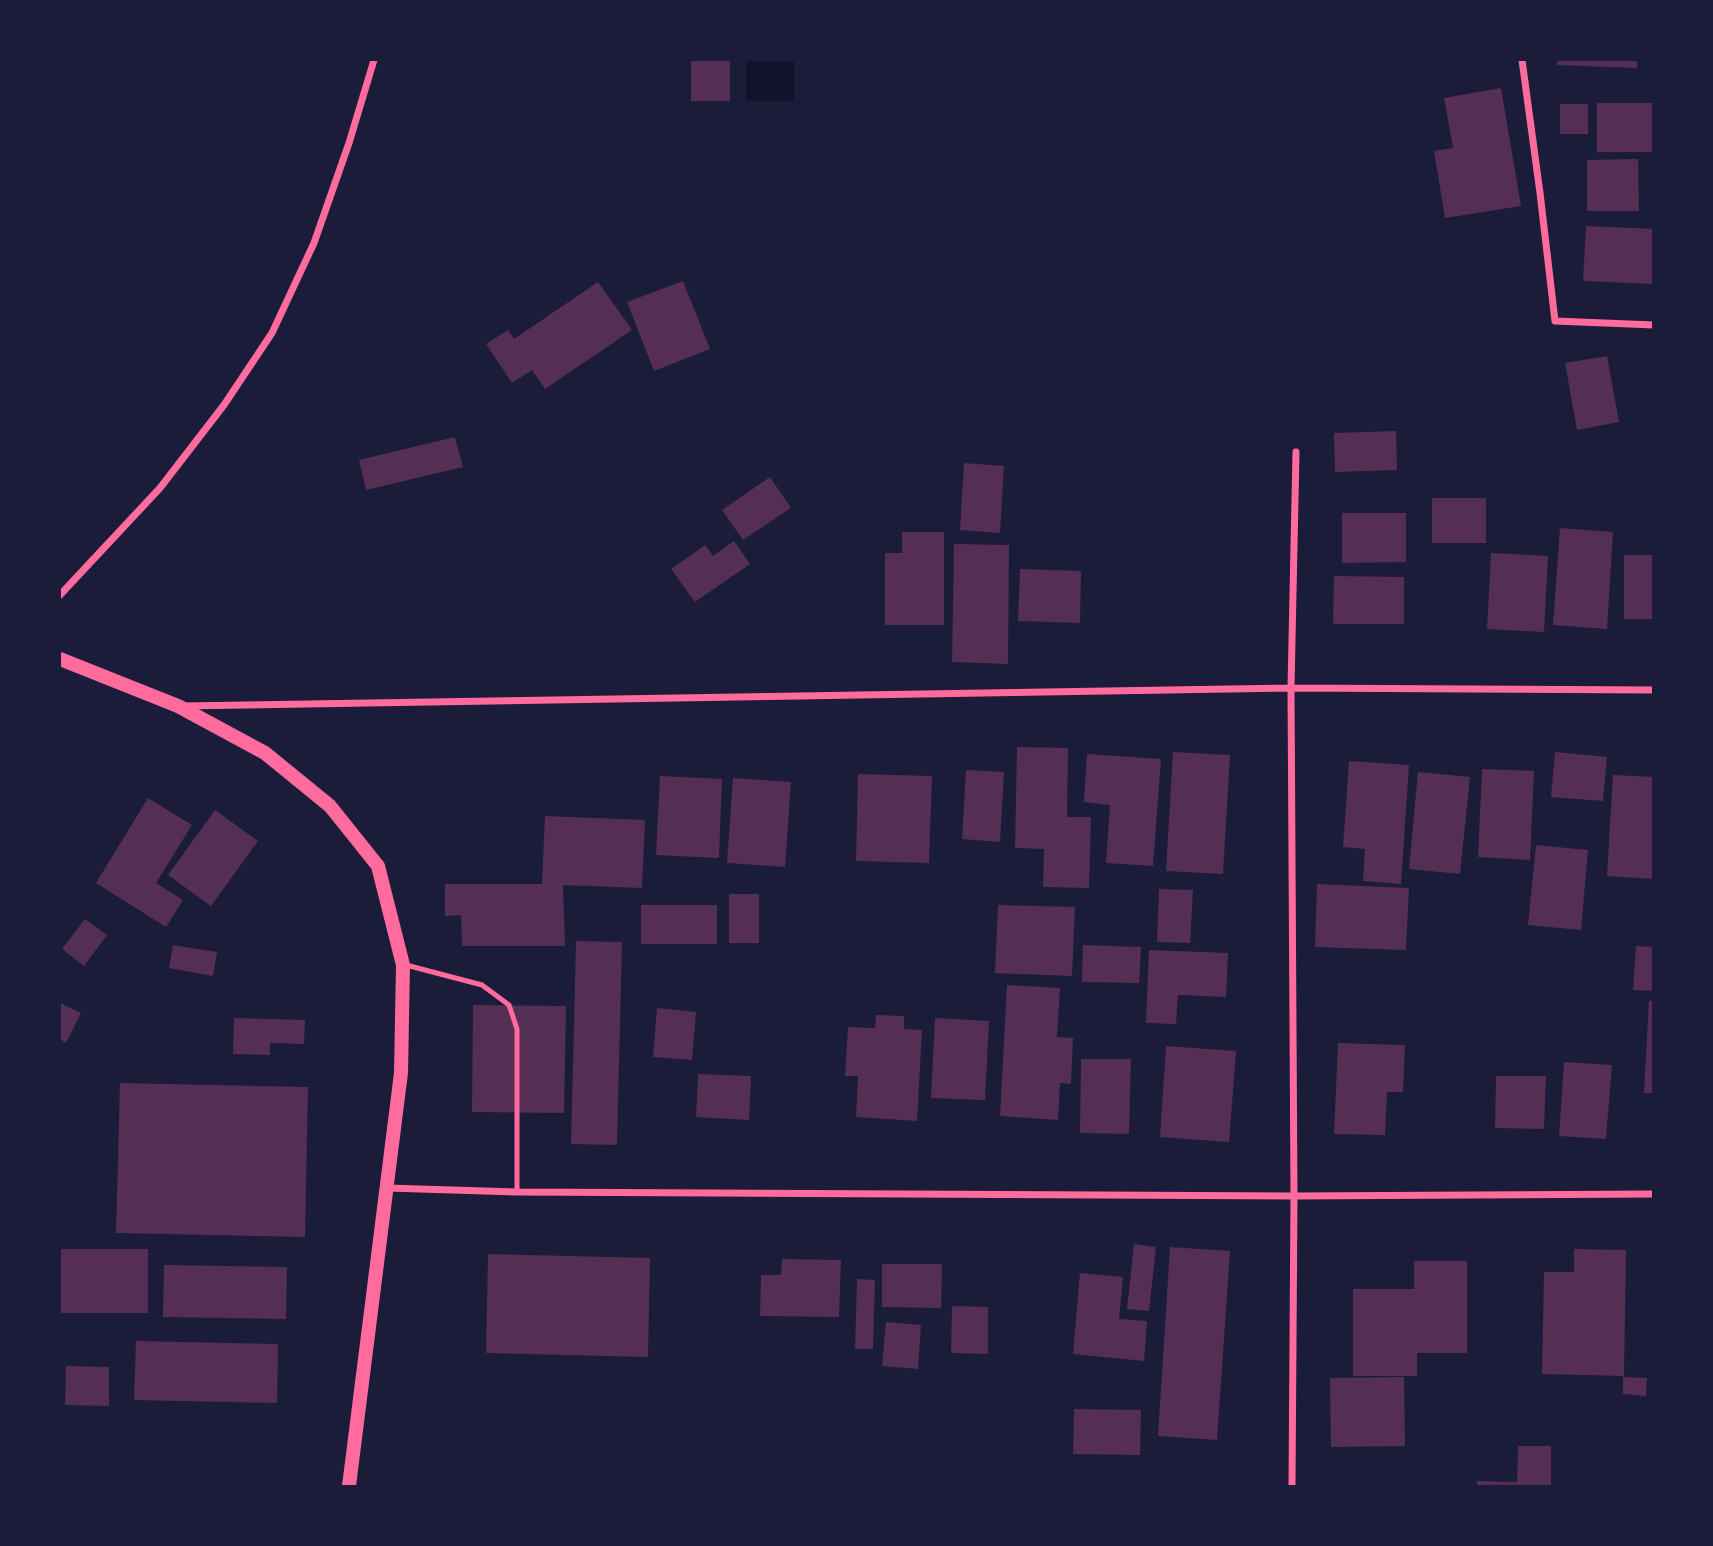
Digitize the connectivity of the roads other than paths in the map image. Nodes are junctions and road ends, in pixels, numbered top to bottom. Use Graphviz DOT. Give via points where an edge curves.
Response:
graph roads {
  1 [pos="374,60"];
  2 [pos="1522,60"];
  3 [pos="1654,325"];
  4 [pos="1296,452"];
  5 [pos="60,595"];
  6 [pos="60,659"];
  7 [pos="1291,688"];
  8 [pos="1654,690"];
  9 [pos="178,706"];
  10 [pos="403,965"];
  11 [pos="387,1188"];
  12 [pos="517,1192"];
  13 [pos="1654,1194"];
  14 [pos="1294,1196"];
  15 [pos="348,1486"];
  16 [pos="1292,1486"];
  1 -- 5 [label="street" via="314,243 272,333 160,488"];
  2 -- 3 [label="street" via="1555,321"];
  4 -- 7 [label="street"];
  6 -- 9 [label="main road"];
  7 -- 8 [label="street"];
  7 -- 9 [label="street"];
  7 -- 14 [label="street"];
  9 -- 10 [label="main road" via="265,753 330,806 378,866"];
  10 -- 11 [label="main road" via="401,1073"];
  10 -- 12 [label="lane" via="482,985 509,1005 517,1029"];
  11 -- 12 [label="street"];
  11 -- 15 [label="main road"];
  12 -- 14 [label="street"];
  13 -- 14 [label="street"];
  14 -- 16 [label="street"];
}
